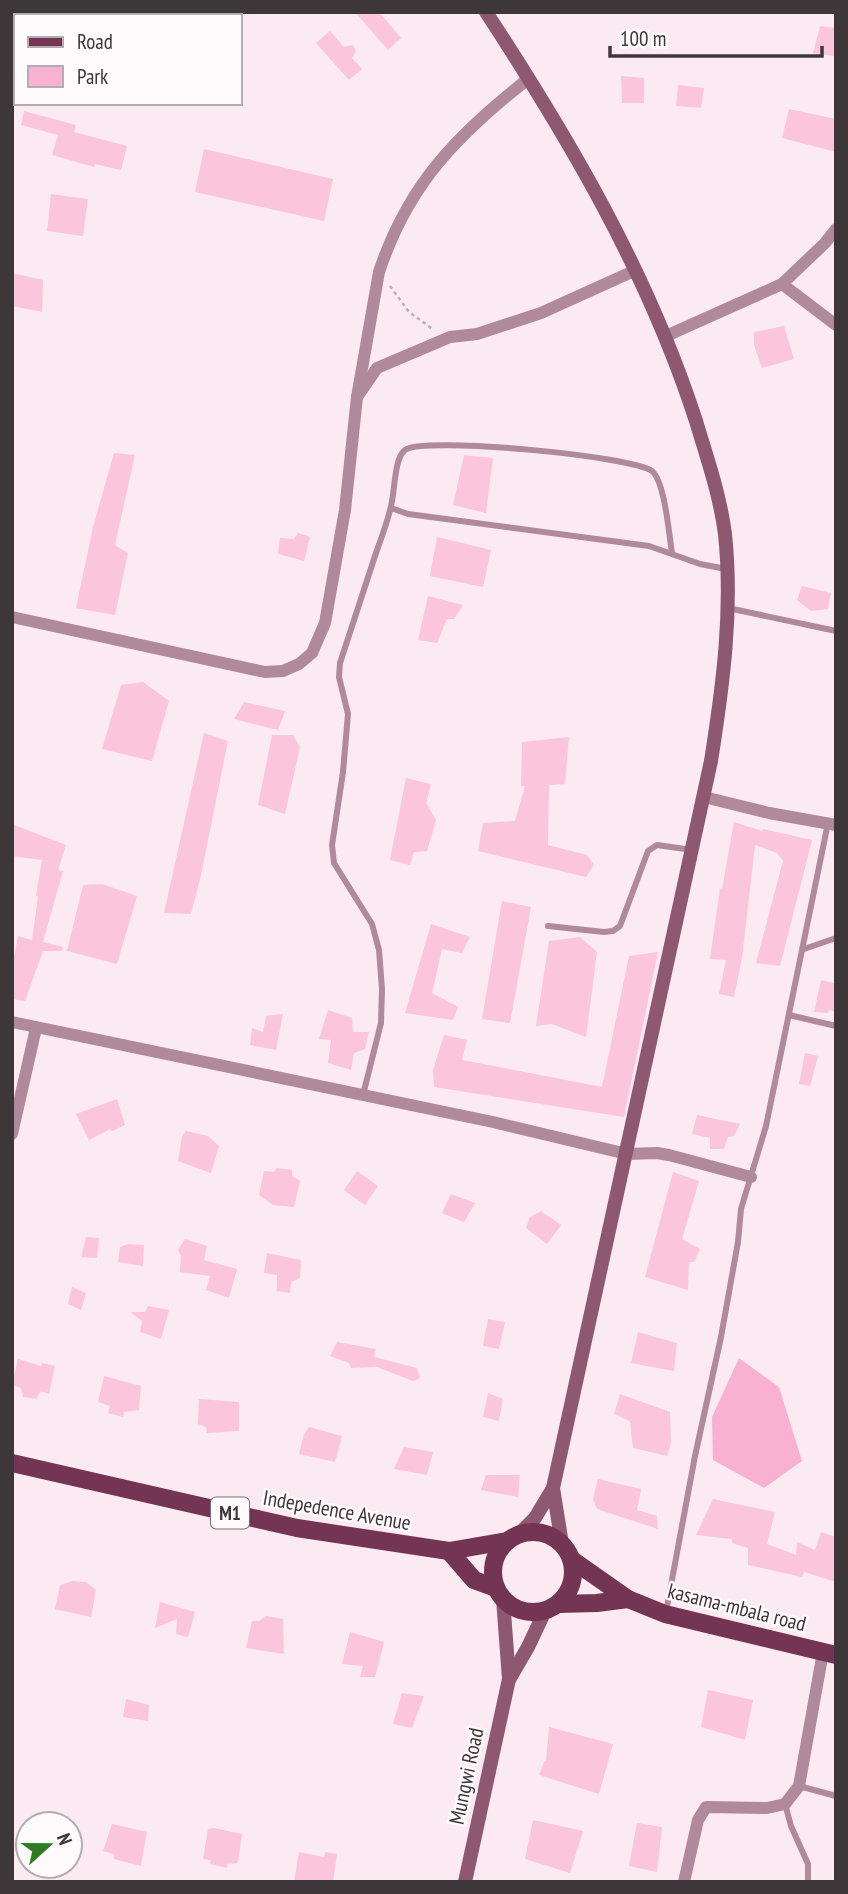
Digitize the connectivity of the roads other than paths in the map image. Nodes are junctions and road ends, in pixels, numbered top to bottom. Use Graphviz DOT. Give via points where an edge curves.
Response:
graph roads {
  1 [pos="486,12"];
  2 [pos="529,78"];
  3 [pos="836,229"];
  4 [pos="636,270"];
  5 [pos="782,284"];
  6 [pos="836,325"];
  7 [pos="666,336"];
  8 [pos="357,397"];
  9 [pos="391,508"];
  10 [pos="672,553"];
  11 [pos="726,569"];
  12 [pos="728,608"];
  13 [pos="12,617"];
  14 [pos="836,631"];
  15 [pos="705,797"];
  16 [pos="832,824"];
  17 [pos="693,850"];
  18 [pos="548,926"];
  19 [pos="836,938"];
  20 [pos="804,949"];
  21 [pos="789,1015"];
  22 [pos="12,1022"];
  23 [pos="836,1026"];
  24 [pos="36,1028"];
  25 [pos="363,1096"];
  26 [pos="12,1134"];
  27 [pos="627,1154"];
  28 [pos="751,1177"];
  29 [pos="12,1463"];
  30 [pos="553,1488"];
  31 [pos="513,1538"];
  32 [pos="566,1551"];
  33 [pos="449,1552"];
  34 [pos="500,1594"];
  35 [pos="628,1599"];
  36 [pos="552,1607"];
  37 [pos="665,1614"];
  38 [pos="830,1654"];
  39 [pos="509,1679"];
  40 [pos="799,1786"];
  41 [pos="836,1796"];
  42 [pos="785,1804"];
  43 [pos="465,1882"];
  44 [pos="684,1882"];
  45 [pos="808,1882"];
  1 -- 2 [label="street"];
  2 -- 4 [label="street"];
  2 -- 8 [label="street" via="475,122 429,172 409,202 379,272"];
  3 -- 5 [label="street"];
  4 -- 7 [label="street"];
  4 -- 8 [label="street" via="541,313 477,334 450,337 377,368"];
  5 -- 6 [label="street"];
  5 -- 7 [label="street"];
  7 -- 11 [label="street" via="714,477 725,533"];
  8 -- 13 [label="street" via="345,510 325,623 312,653 299,664 265,673"];
  9 -- 10 [label="lane"];
  9 -- 10 [label="lane" via="398,460 404,450 415,445 444,443 638,464 660,481"];
  9 -- 25 [label="lane" via="339,677 348,714 332,845 334,863 372,924 382,989 381,1023"];
  10 -- 11 [label="lane"];
  11 -- 12 [label="street"];
  12 -- 14 [label="lane"];
  12 -- 15 [label="street" via="723,684"];
  15 -- 16 [label="street"];
  15 -- 17 [label="street"];
  16 -- 20 [label="lane"];
  17 -- 18 [label="lane" via="657,845 648,851 620,926 613,931"];
  17 -- 27 [label="street"];
  19 -- 20 [label="lane"];
  20 -- 21 [label="lane"];
  21 -- 23 [label="lane"];
  21 -- 28 [label="lane"];
  22 -- 24 [label="street"];
  24 -- 25 [label="street"];
  24 -- 26 [label="street"];
  25 -- 27 [label="street"];
  27 -- 28 [label="street" via="669,1155"];
  27 -- 30 [label="street"];
  28 -- 37 [label="lane" via="741,1209 721,1337"];
  29 -- 33 [label="main road, Indepedence Avenue / M1" via="296,1528"];
  30 -- 31 [label="street" via="535,1518"];
  30 -- 32 [label="street"];
  31 -- 32 [label="main road, M1" via="541,1533"];
  31 -- 33 [label="main road, M1"];
  31 -- 34 [label="main road" via="497,1555 493,1571"];
  32 -- 35 [label="main road, M1"];
  32 -- 36 [label="main road" via="573,1575 569,1591"];
  33 -- 34 [label="main road, M1" via="474,1580"];
  34 -- 36 [label="main road, M1" via="530,1613"];
  34 -- 39 [label="street"];
  35 -- 36 [label="main road, M1"];
  35 -- 37 [label="main road, kasama-mbala road / M1"];
  36 -- 39 [label="street"];
  37 -- 38 [label="main road, kasama-mbala road / M1"];
  38 -- 40 [label="street"];
  39 -- 43 [label="street, Mungwi Road"];
  40 -- 41 [label="lane"];
  40 -- 42 [label="street"];
  42 -- 44 [label="street" via="706,1807 698,1820"];
  42 -- 45 [label="lane" via="808,1864"];
}
